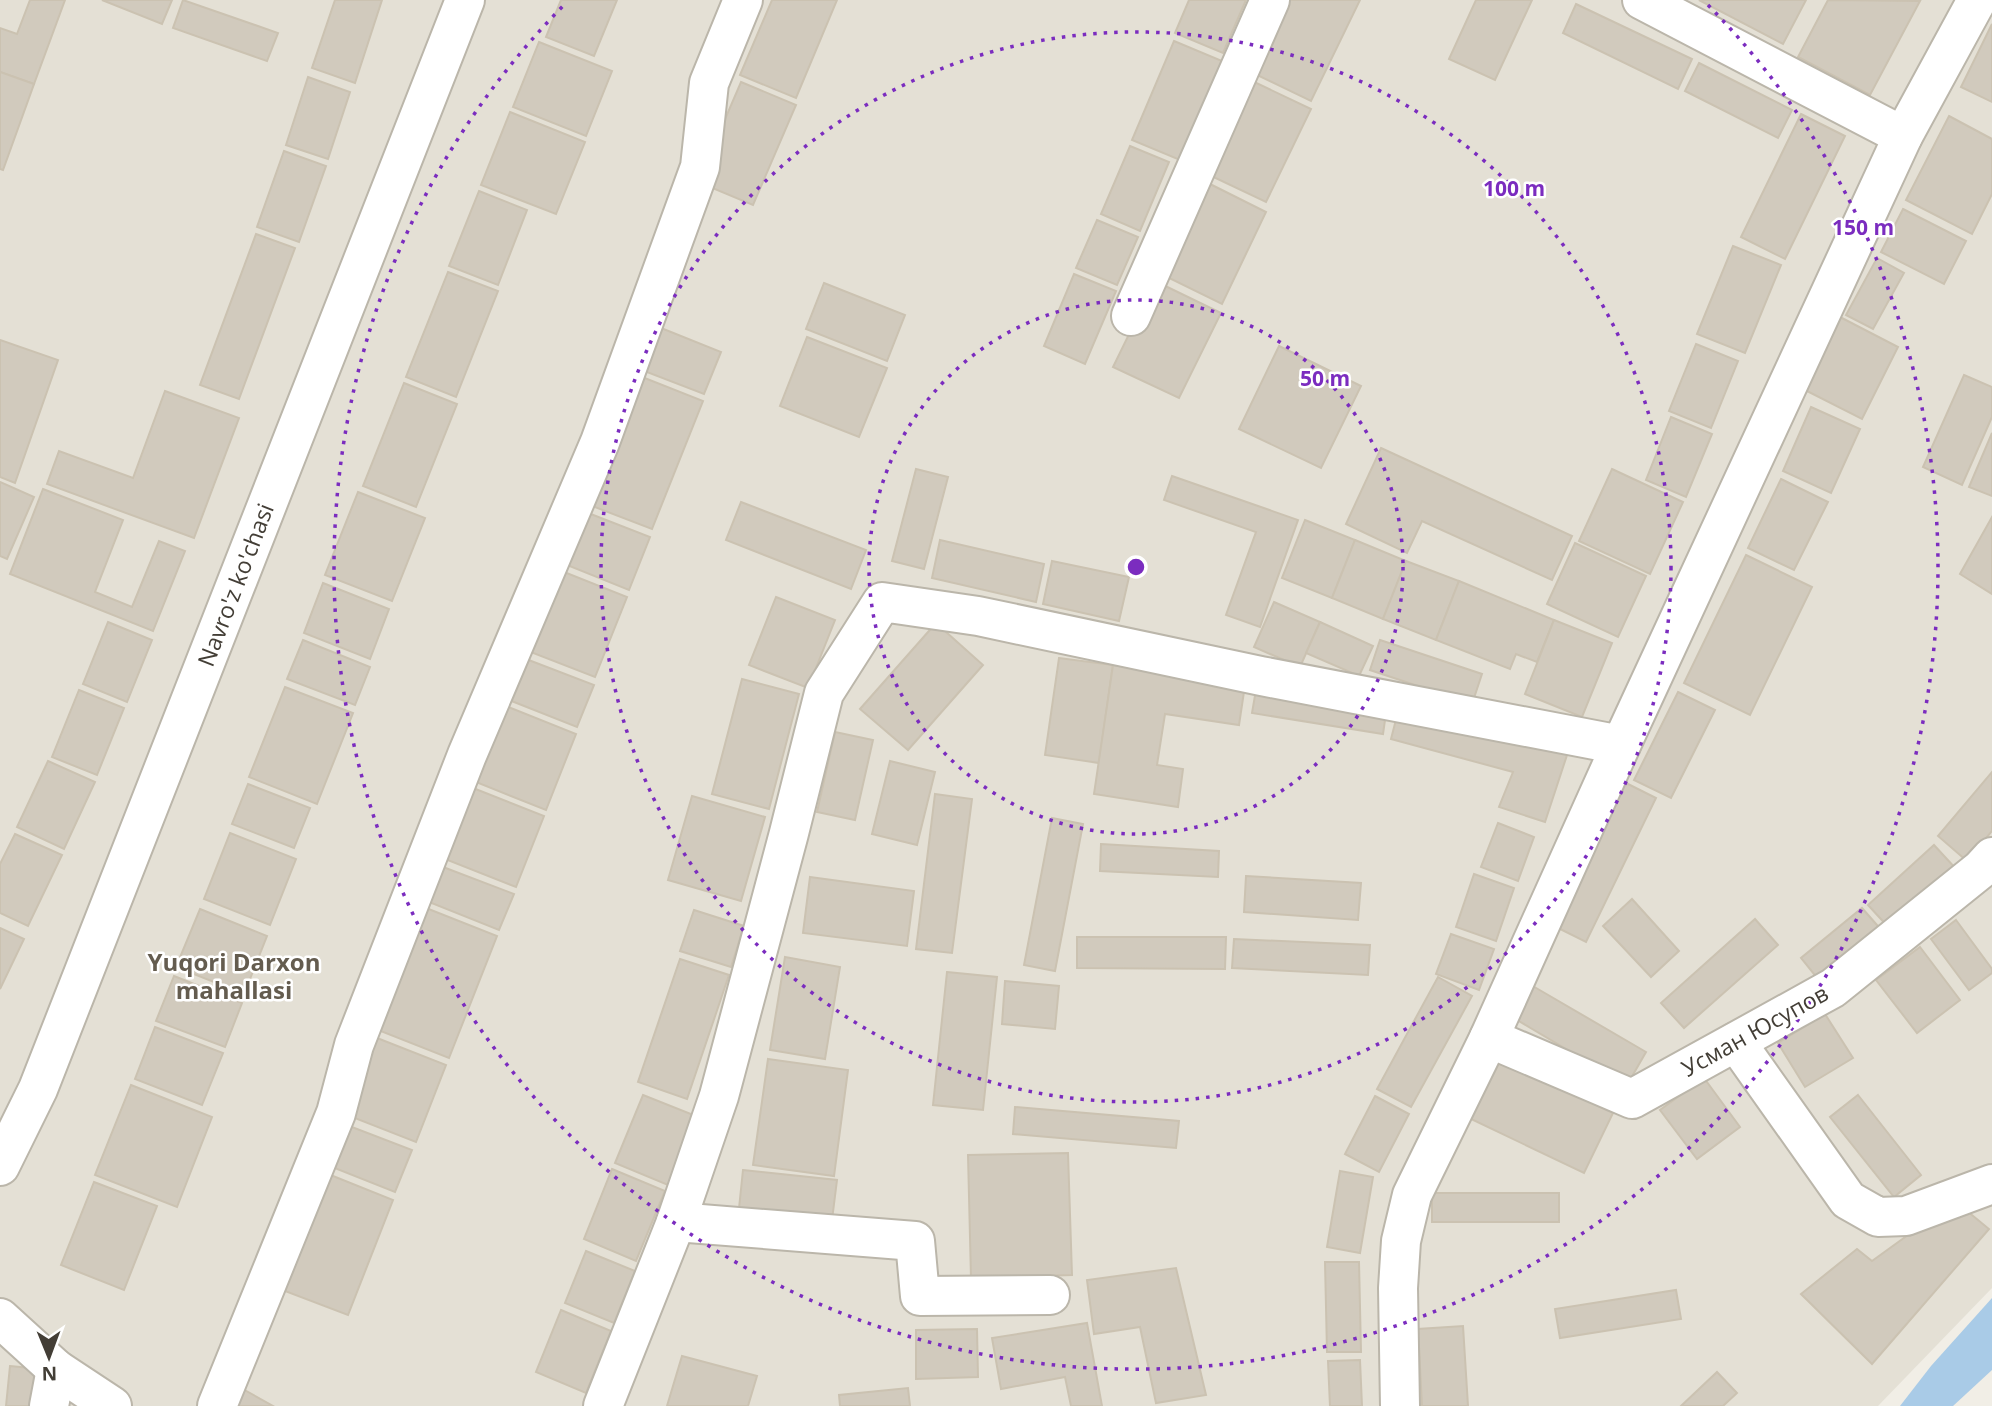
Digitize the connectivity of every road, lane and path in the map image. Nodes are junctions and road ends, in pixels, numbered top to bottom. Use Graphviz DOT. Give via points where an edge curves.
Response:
graph roads {
  1 [pos="465,0"];
  2 [pos="743,0"];
  3 [pos="1270,0"];
  4 [pos="1643,0"];
  5 [pos="1976,0"];
  6 [pos="1903,136"];
  7 [pos="1130,316"];
  8 [pos="1621,745"];
  9 [pos="1992,857"];
  10 [pos="1489,1038"];
  11 [pos="1736,1042"];
  12 [pos="0,1167"];
  13 [pos="1992,1184"];
  14 [pos="676,1222"];
  15 [pos="1050,1295"];
  16 [pos="0,1318"];
  17 [pos="56,1369"];
  18 [pos="49,1406"];
  19 [pos="112,1406"];
  20 [pos="217,1406"];
  21 [pos="603,1406"];
  22 [pos="1400,1406"];
  1 -- 12 [label="street, Navro'z ko'chasi" via="38,1089"];
  2 -- 20 [label="street" via="709,83 700,167 600,442 467,755 354,1045 336,1112"];
  3 -- 7 [label="street"];
  4 -- 6 [label="street"];
  5 -- 6 [label="street"];
  6 -- 8 [label="street"];
  8 -- 10 [label="street"];
  8 -- 14 [label="street" via="978,616 882,602 824,693 722,1083"];
  9 -- 11 [label="street, Усман Юсупов" via="1833,988"];
  10 -- 11 [label="street, Усман Юсупов" via="1632,1099"];
  10 -- 22 [label="street" via="1412,1195 1401,1241 1398,1288"];
  11 -- 13 [label="street" via="1848,1200 1878,1217 1906,1216"];
  14 -- 15 [label="street" via="915,1241 920,1296"];
  14 -- 21 [label="street"];
  16 -- 17 [label="street"];
  17 -- 18 [label="street"];
  17 -- 19 [label="street"];
}
